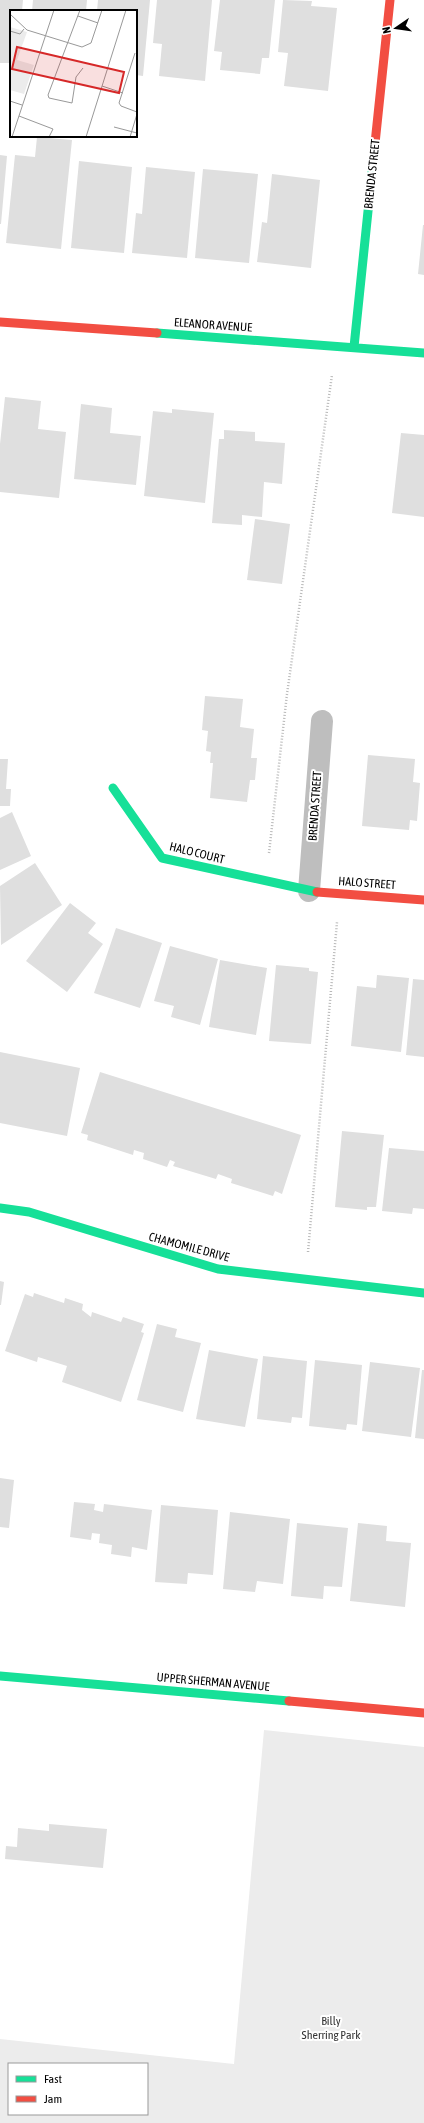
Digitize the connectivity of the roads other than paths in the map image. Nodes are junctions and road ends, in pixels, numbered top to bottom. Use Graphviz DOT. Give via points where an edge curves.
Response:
graph roads {
  1 [pos="390,0"];
  2 [pos="0,322"];
  3 [pos="354,347"];
  4 [pos="424,353"];
  5 [pos="322,721"];
  6 [pos="112,788"];
  7 [pos="309,892"];
  8 [pos="424,900"];
  9 [pos="0,1208"];
  10 [pos="424,1293"];
  11 [pos="0,1676"];
  12 [pos="424,1713"];
  1 -- 3 [label="street, BRENDA STREET"];
  2 -- 3 [label="street, ELEANOR AVENUE"];
  3 -- 4 [label="street, ELEANOR AVENUE"];
  5 -- 7 [label="street, BRENDA STREET"];
  6 -- 7 [label="street, HALO COURT" via="162,858"];
  7 -- 8 [label="street, HALO STREET"];
  9 -- 10 [label="street, CHAMOMILE DRIVE" via="29,1212 218,1269"];
  11 -- 12 [label="street, UPPER SHERMAN AVENUE"];
}
